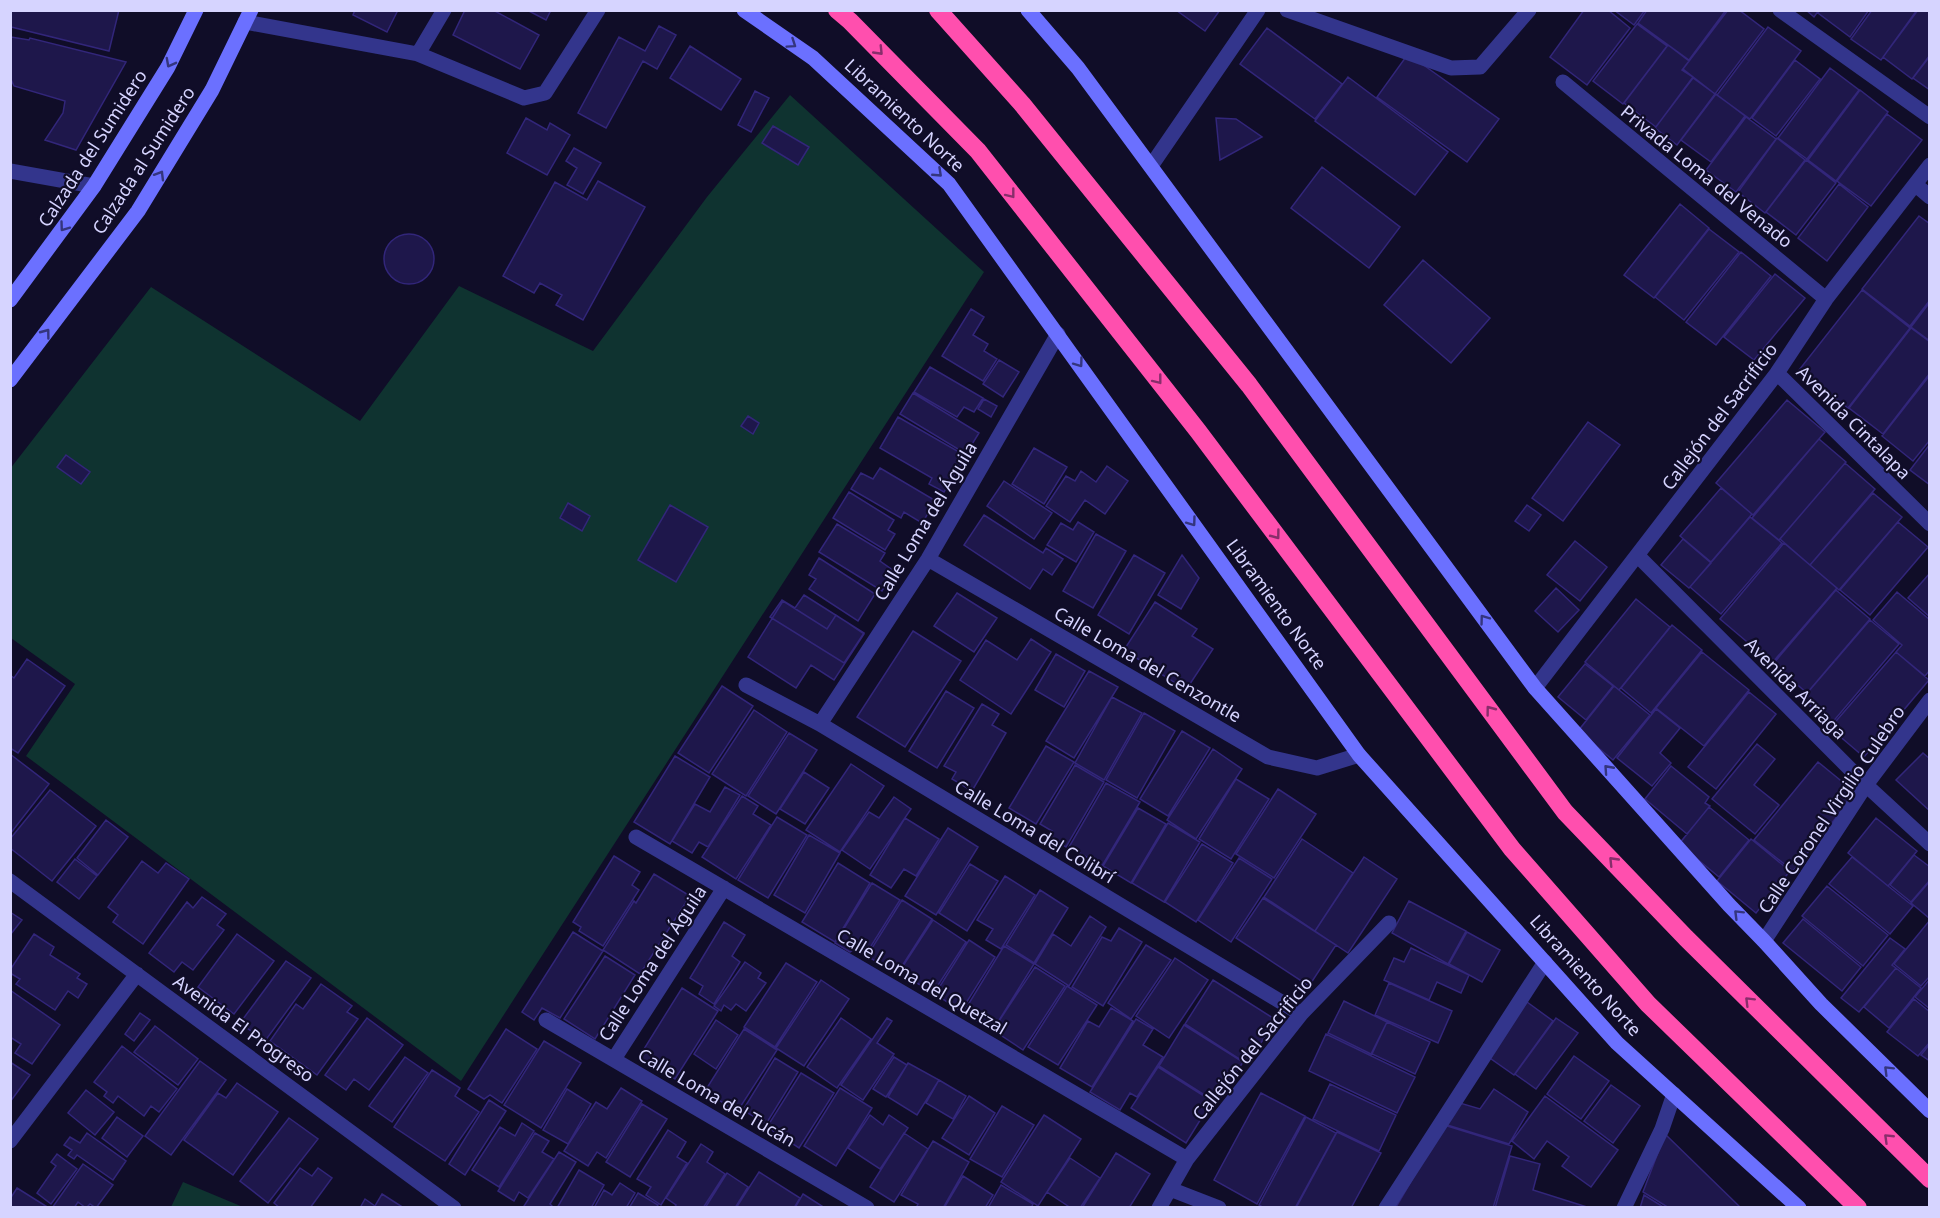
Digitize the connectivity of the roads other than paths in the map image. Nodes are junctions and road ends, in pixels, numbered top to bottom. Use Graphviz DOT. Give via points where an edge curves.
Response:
graph roads {
  1 [pos="196,10"];
  2 [pos="444,10"];
  3 [pos="598,10"];
  4 [pos="744,10"];
  5 [pos="837,10"];
  6 [pos="938,10"];
  7 [pos="1028,10"];
  8 [pos="1258,10"];
  9 [pos="1287,10"];
  10 [pos="1529,10"];
  11 [pos="1780,10"];
  12 [pos="248,16"];
  13 [pos="418,54"];
  14 [pos="1563,82"];
  15 [pos="1929,117"];
  16 [pos="1929,165"];
  17 [pos="1151,166"];
  18 [pos="10,171"];
  19 [pos="1916,185"];
  20 [pos="94,186"];
  21 [pos="1929,197"];
  22 [pos="1826,299"];
  23 [pos="10,300"];
  24 [pos="1059,334"];
  25 [pos="1777,373"];
  26 [pos="10,380"];
  27 [pos="1929,524"];
  28 [pos="1638,556"];
  29 [pos="928,559"];
  30 [pos="747,685"];
  31 [pos="1535,688"];
  32 [pos="1929,700"];
  33 [pos="820,724"];
  34 [pos="1359,755"];
  35 [pos="1866,785"];
  36 [pos="636,837"];
  37 [pos="1929,844"];
  38 [pos="10,881"];
  39 [pos="724,888"];
  40 [pos="1389,923"];
  41 [pos="1764,941"];
  42 [pos="1545,962"];
  43 [pos="137,974"];
  44 [pos="1301,1014"];
  45 [pos="546,1020"];
  46 [pos="614,1059"];
  47 [pos="1674,1094"];
  48 [pos="1929,1111"];
  49 [pos="10,1141"];
  50 [pos="1187,1159"];
  51 [pos="1913,1162"];
  52 [pos="1929,1172"];
  53 [pos="1929,1179"];
  54 [pos="1170,1189"];
  55 [pos="454,1208"];
  56 [pos="867,1208"];
  57 [pos="1159,1208"];
  58 [pos="1219,1208"];
  59 [pos="1386,1208"];
  60 [pos="1624,1208"];
  61 [pos="1799,1208"];
  62 [pos="1858,1208"];
  1 -- 20 [label="street, Calzada del Sumidero, one-way" via="168,67"];
  2 -- 13 [label="street"];
  3 -- 13 [label="street" via="545,93 524,98"];
  4 -- 24 [label="street, Libramiento Norte, one-way" via="813,58 950,184"];
  5 -- 62 [label="highway, Libramiento Norte, one-way" via="978,151 1198,431 1512,849 1648,1004"];
  51 -- 6 [label="highway, one-way" via="1686,939 1566,812 1249,385 1022,104"];
  7 -- 17 [label="street" via="1078,68"];
  8 -- 17 [label="street"];
  9 -- 10 [label="street" via="1451,68 1480,67"];
  11 -- 15 [label="street"];
  12 -- 13 [label="street"];
  26 -- 12 [label="street, Calzada al Sumidero, one-way" via="138,211 212,90"];
  14 -- 22 [label="street, Privada Loma del Venado"];
  16 -- 19 [label="street, Callejón del Sacrificio"];
  31 -- 17 [label="street, one-way"];
  18 -- 20 [label="street"];
  19 -- 21 [label="street"];
  19 -- 22 [label="street, Callejón del Sacrificio"];
  20 -- 23 [label="street, Calzada del Sumidero, one-way"];
  22 -- 25 [label="street, Callejón del Sacrificio"];
  24 -- 29 [label="street, Calle Loma del Águila"];
  24 -- 34 [label="street, Libramiento Norte, one-way"];
  25 -- 27 [label="street, Avenida Cintalapa"];
  25 -- 28 [label="street, Callejón del Sacrificio"];
  28 -- 31 [label="street, Callejón del Sacrificio"];
  28 -- 35 [label="street, Avenida Arriaga"];
  29 -- 33 [label="street, Calle Loma del Águila"];
  29 -- 34 [label="street, Calle Loma del Cenzontle" via="1268,757 1317,768"];
  30 -- 33 [label="street, Calle Loma del Colibrí"];
  41 -- 31 [label="street, one-way"];
  32 -- 35 [label="street, Calle Coronel Virgilio Culebro"];
  33 -- 44 [label="street, Calle Loma del Colibrí"];
  34 -- 42 [label="street, Libramiento Norte"];
  35 -- 37 [label="street, Avenida Arriaga"];
  35 -- 41 [label="street, Calle Coronel Virgilio Culebro"];
  36 -- 39 [label="street, Calle Loma del Quetzal"];
  38 -- 43 [label="street, Avenida El Progreso"];
  39 -- 46 [label="street, Calle Loma del Águila"];
  39 -- 50 [label="street, Calle Loma del Quetzal"];
  40 -- 44 [label="street, Callejón del Sacrificio"];
  48 -- 41 [label="street, one-way"];
  42 -- 47 [label="street, Libramiento Norte" via="1617,1043"];
  42 -- 59 [label="street"];
  43 -- 49 [label="street"];
  43 -- 55 [label="street, Avenida El Progreso"];
  44 -- 50 [label="street, Callejón del Sacrificio"];
  45 -- 46 [label="street, Calle Loma del Tucán"];
  46 -- 56 [label="street, Calle Loma del Tucán"];
  47 -- 60 [label="street" via="1662,1129"];
  47 -- 61 [label="street, Libramiento Norte"];
  50 -- 54 [label="street, Callejón del Sacrificio"];
  51 -- 52 [label="highway"];
  51 -- 53 [label="highway"];
  54 -- 57 [label="street, Callejón del Sacrificio"];
  54 -- 58 [label="street"];
}
